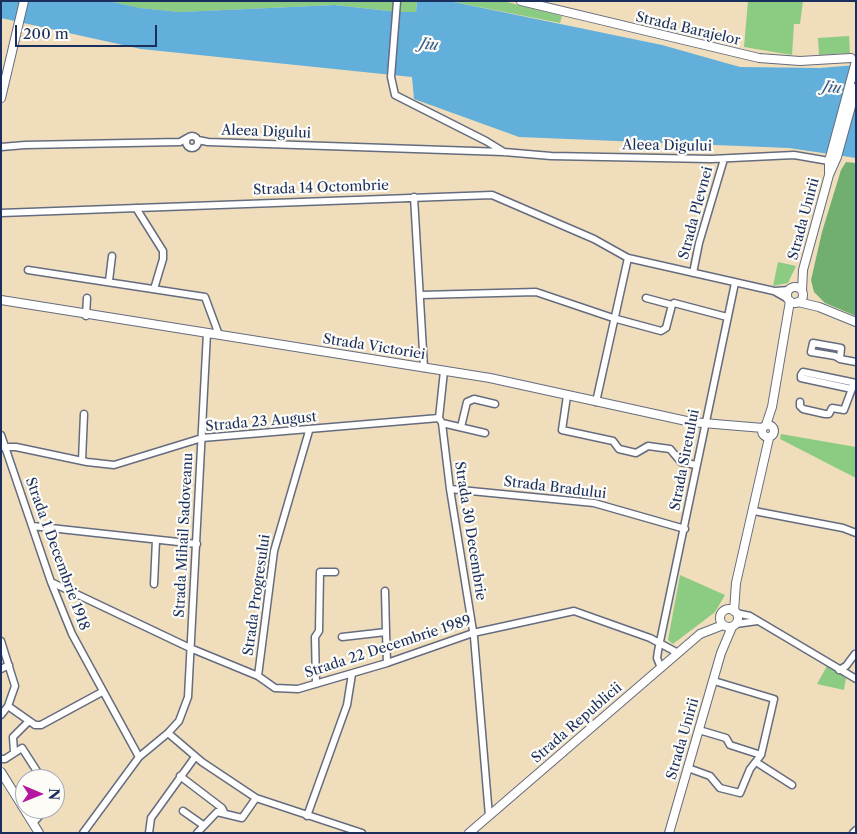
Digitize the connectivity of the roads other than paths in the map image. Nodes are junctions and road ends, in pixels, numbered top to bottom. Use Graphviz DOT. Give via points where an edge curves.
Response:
graph roads {
  1 [pos="24,1"];
  2 [pos="521,1"];
  3 [pos="396,3"];
  4 [pos="854,60"];
  5 [pos="856,88"];
  6 [pos="1,98"];
  7 [pos="184,140"];
  8 [pos="198,143"];
  9 [pos="3,146"];
  10 [pos="504,152"];
  11 [pos="832,158"];
  12 [pos="724,159"];
  13 [pos="414,197"];
  14 [pos="136,208"];
  15 [pos="1,214"];
  16 [pos="112,256"];
  17 [pos="628,258"];
  18 [pos="28,270"];
  19 [pos="803,270"];
  20 [pos="693,273"];
  21 [pos="109,281"];
  22 [pos="735,282"];
  23 [pos="154,289"];
  24 [pos="791,289"];
  25 [pos="774,291"];
  26 [pos="802,293"];
  27 [pos="421,295"];
  28 [pos="87,298"];
  29 [pos="646,298"];
  30 [pos="1,300"];
  31 [pos="793,301"];
  32 [pos="672,305"];
  33 [pos="819,307"];
  34 [pos="86,316"];
  35 [pos="727,317"];
  36 [pos="613,318"];
  37 [pos="856,322"];
  38 [pos="207,333"];
  39 [pos="219,335"];
  40 [pos="840,359"];
  41 [pos="856,362"];
  42 [pos="424,368"];
  43 [pos="444,371"];
  44 [pos="854,385"];
  45 [pos="567,396"];
  46 [pos="596,402"];
  47 [pos="800,402"];
  48 [pos="495,404"];
  49 [pos="84,414"];
  50 [pos="440,421"];
  51 [pos="704,423"];
  52 [pos="461,427"];
  53 [pos="309,431"];
  54 [pos="766,431"];
  55 [pos="485,433"];
  56 [pos="1,435"];
  57 [pos="202,438"];
  58 [pos="3,447"];
  59 [pos="4,456"];
  60 [pos="82,461"];
  61 [pos="696,465"];
  62 [pos="450,489"];
  63 [pos="754,511"];
  64 [pos="32,526"];
  65 [pos="685,529"];
  66 [pos="856,533"];
  67 [pos="156,540"];
  68 [pos="197,544"];
  69 [pos="335,572"];
  70 [pos="51,582"];
  71 [pos="736,583"];
  72 [pos="154,584"];
  73 [pos="385,591"];
  74 [pos="723,612"];
  75 [pos="735,612"];
  76 [pos="757,621"];
  77 [pos="729,626"];
  78 [pos="386,632"];
  79 [pos="473,633"];
  80 [pos="701,633"];
  81 [pos="342,637"];
  82 [pos="1,641"];
  83 [pos="660,643"];
  84 [pos="190,648"];
  85 [pos="678,653"];
  86 [pos="855,654"];
  87 [pos="387,663"];
  88 [pos="10,665"];
  89 [pos="661,668"];
  90 [pos="1,669"];
  91 [pos="839,670"];
  92 [pos="352,674"];
  93 [pos="258,676"];
  94 [pos="856,680"];
  95 [pos="714,681"];
  96 [pos="316,684"];
  97 [pos="102,692"];
  98 [pos="8,706"];
  99 [pos="1,715"];
  100 [pos="29,721"];
  101 [pos="699,730"];
  102 [pos="168,733"];
  103 [pos="14,752"];
  104 [pos="761,754"];
  105 [pos="139,757"];
  106 [pos="195,757"];
  107 [pos="1,759"];
  108 [pos="756,762"];
  109 [pos="688,768"];
  110 [pos="36,769"];
  111 [pos="1,772"];
  112 [pos="180,776"];
  113 [pos="792,785"];
  114 [pos="256,798"];
  115 [pos="183,811"];
  116 [pos="224,812"];
  117 [pos="307,816"];
  118 [pos="489,816"];
  119 [pos="37,819"];
  120 [pos="33,823"];
  121 [pos="203,826"];
  122 [pos="671,830"];
  123 [pos="856,830"];
  124 [pos="39,833"];
  125 [pos="83,833"];
  126 [pos="149,833"];
  127 [pos="197,833"];
  128 [pos="362,833"];
  129 [pos="469,833"];
  130 [pos="853,833"];
  1 -- 6 [label="main road"];
  2 -- 4 [label="main road, Strada Barajelor" via="759,58"];
  3 -- 10 [label="street, Aleea Digului" via="391,77 395,96"];
  4 -- 11 [label="main road, Strada Unirii"];
  5 -- 11 [label="main road, Strada Unirii"];
  7 -- 8 [label="street, Aleea Digului" via="193,136"];
  7 -- 8 [label="street" via="188,148"];
  7 -- 9 [label="street"];
  8 -- 10 [label="street, Aleea Digului"];
  10 -- 12 [label="street, Aleea Digului" via="551,156"];
  11 -- 12 [label="street, Aleea Digului" via="794,155"];
  11 -- 19 [label="main road, Strada Unirii"];
  12 -- 20 [label="street, Strada Plevnei"];
  13 -- 14 [label="street, Strada 14 Octombrie"];
  13 -- 17 [label="street, Strada 14 Octombrie" via="498,196 594,239"];
  13 -- 27 [label="street"];
  14 -- 15 [label="street, Strada 14 Octombrie"];
  14 -- 23 [label="street" via="163,251"];
  16 -- 21 [label="street"];
  17 -- 20 [label="street, Strada 14 Octombrie"];
  17 -- 36 [label="street"];
  18 -- 21 [label="street"];
  19 -- 24 [label="main road, Strada Unirii"];
  19 -- 26 [label="main road, Strada Unirii"];
  20 -- 22 [label="street, Strada 14 Octombrie"];
  21 -- 23 [label="street"];
  22 -- 25 [label="street, Strada 14 Octombrie"];
  22 -- 35 [label="street, Strada Siretului"];
  23 -- 39 [label="street" via="205,297"];
  24 -- 25 [label="street"];
  24 -- 26 [label="main road"];
  24 -- 31 [label="main road, Strada Unirii"];
  25 -- 31 [label="street"];
  26 -- 31 [label="main road, Strada Unirii"];
  26 -- 33 [label="main road"];
  27 -- 36 [label="street" via="529,291"];
  27 -- 42 [label="street"];
  28 -- 34 [label="street"];
  29 -- 32 [label="street"];
  30 -- 34 [label="main road, Strada Victoriei"];
  31 -- 33 [label="main road"];
  31 -- 54 [label="main road, Strada Unirii"];
  32 -- 35 [label="street" via="676,303"];
  32 -- 36 [label="street" via="666,328 661,331"];
  33 -- 37 [label="main road"];
  34 -- 38 [label="main road, Strada Victoriei"];
  35 -- 51 [label="street, Strada Siretului"];
  36 -- 46 [label="street"];
  38 -- 39 [label="main road, Strada Victoriei"];
  38 -- 57 [label="street, Strada Mihail Sadoveanu"];
  39 -- 42 [label="main road, Strada Victoriei"];
  40 -- 41 [label="street"];
  42 -- 43 [label="main road, Strada Victoriei"];
  43 -- 45 [label="main road, Strada Victoriei"];
  43 -- 50 [label="street, Strada 30 Decembrie"];
  44 -- 44 [label="street" via="803,372 801,375 801,378"];
  44 -- 47 [label="street" via="844,410 832,408 829,414 825,414 804,409"];
  45 -- 46 [label="main road, Strada Victoriei"];
  45 -- 61 [label="street" via="562,430 614,441 619,449 636,453 648,446 670,450 681,462"];
  46 -- 51 [label="main road, Strada Victoriei"];
  48 -- 52 [label="street" via="474,399 466,402"];
  49 -- 60 [label="street"];
  50 -- 52 [label="street, Strada 23 August"];
  50 -- 53 [label="street, Strada 23 August"];
  50 -- 62 [label="street, Strada 30 Decembrie"];
  51 -- 54 [label="main road, Strada Victoriei"];
  51 -- 61 [label="street, Strada Siretului"];
  52 -- 55 [label="street, Strada 23 August"];
  53 -- 57 [label="street, Strada 23 August"];
  53 -- 93 [label="street, Strada Progresului" via="274,551"];
  54 -- 63 [label="main road, Strada Unirii"];
  56 -- 58 [label="street, Strada 1 Decembrie 1918"];
  57 -- 60 [label="street, Strada 23 August" via="120,465"];
  57 -- 68 [label="street, Strada Mihail Sadoveanu"];
  58 -- 59 [label="street, Strada 1 Decembrie 1918"];
  58 -- 60 [label="street, Strada 23 August"];
  59 -- 64 [label="street, Strada 1 Decembrie 1918"];
  61 -- 65 [label="street, Strada Siretului"];
  62 -- 65 [label="street, Strada Bradului" via="594,503"];
  62 -- 79 [label="street, Strada 30 Decembrie"];
  63 -- 66 [label="street"];
  63 -- 71 [label="main road, Strada Unirii"];
  64 -- 67 [label="street"];
  64 -- 70 [label="street, Strada 1 Decembrie 1918"];
  65 -- 83 [label="street, Strada Siretului"];
  67 -- 68 [label="street"];
  67 -- 72 [label="street"];
  68 -- 84 [label="street, Strada Mihail Sadoveanu"];
  69 -- 96 [label="street" via="320,572 319,631 315,637"];
  70 -- 84 [label="street, Strada 22 Decembrie 1989"];
  70 -- 97 [label="street, Strada 1 Decembrie 1918" via="72,634"];
  71 -- 74 [label="main road, Strada Unirii"];
  71 -- 75 [label="main road, Strada Unirii"];
  73 -- 78 [label="street"];
  74 -- 75 [label="main road"];
  74 -- 77 [label="main road, Strada Unirii" via="720,620"];
  74 -- 80 [label="main road, Strada Republicii"];
  75 -- 76 [label="street" via="747,614"];
  75 -- 77 [label="main road, Strada Unirii"];
  76 -- 77 [label="street"];
  76 -- 91 [label="street"];
  77 -- 80 [label="main road, Strada Republicii"];
  77 -- 95 [label="main road, Strada Unirii"];
  78 -- 81 [label="street"];
  78 -- 87 [label="street"];
  79 -- 83 [label="street, Strada 22 Decembrie 1989" via="574,611"];
  79 -- 87 [label="street, Strada 22 Decembrie 1989"];
  79 -- 118 [label="street, Strada 30 Decembrie"];
  80 -- 85 [label="main road, Strada Republicii"];
  82 -- 88 [label="street"];
  83 -- 85 [label="street, Strada 22 Decembrie 1989"];
  83 -- 89 [label="street" via="657,658"];
  84 -- 93 [label="street, Strada 22 Decembrie 1989"];
  84 -- 102 [label="street, Strada Mihail Sadoveanu" via="188,697 182,717"];
  85 -- 89 [label="main road, Strada Republicii"];
  86 -- 91 [label="street"];
  87 -- 92 [label="street, Strada 22 Decembrie 1989"];
  88 -- 90 [label="street"];
  88 -- 98 [label="street" via="15,686"];
  89 -- 118 [label="main road, Strada Republicii"];
  91 -- 94 [label="street"];
  92 -- 96 [label="street, Strada 22 Decembrie 1989"];
  92 -- 117 [label="street" via="347,705"];
  93 -- 96 [label="street, Strada 22 Decembrie 1989" via="276,688 298,689"];
  95 -- 101 [label="main road, Strada Unirii"];
  95 -- 104 [label="street" via="774,699"];
  97 -- 100 [label="street" via="41,726"];
  97 -- 105 [label="street, Strada 1 Decembrie 1918"];
  98 -- 99 [label="street"];
  98 -- 100 [label="street"];
  100 -- 103 [label="street" via="13,737"];
  101 -- 104 [label="street" via="726,738 730,745"];
  101 -- 109 [label="main road, Strada Unirii"];
  102 -- 105 [label="street"];
  102 -- 106 [label="street"];
  103 -- 107 [label="street"];
  103 -- 110 [label="street" via="24,749"];
  104 -- 108 [label="street"];
  105 -- 125 [label="street"];
  106 -- 112 [label="street"];
  106 -- 114 [label="street"];
  108 -- 109 [label="street" via="750,768 740,793 720,788 710,776"];
  108 -- 113 [label="street"];
  109 -- 122 [label="main road, Strada Unirii"];
  111 -- 120 [label="main road"];
  112 -- 116 [label="street"];
  112 -- 126 [label="street" via="151,818"];
  114 -- 116 [label="street" via="242,818"];
  114 -- 117 [label="street"];
  115 -- 121 [label="street"];
  116 -- 121 [label="street" via="214,814"];
  117 -- 128 [label="street"];
  118 -- 129 [label="main road, Strada Republicii"];
  119 -- 120 [label="street"];
  120 -- 124 [label="main road"];
  121 -- 127 [label="street"];
  123 -- 130 [label="street"];
}
